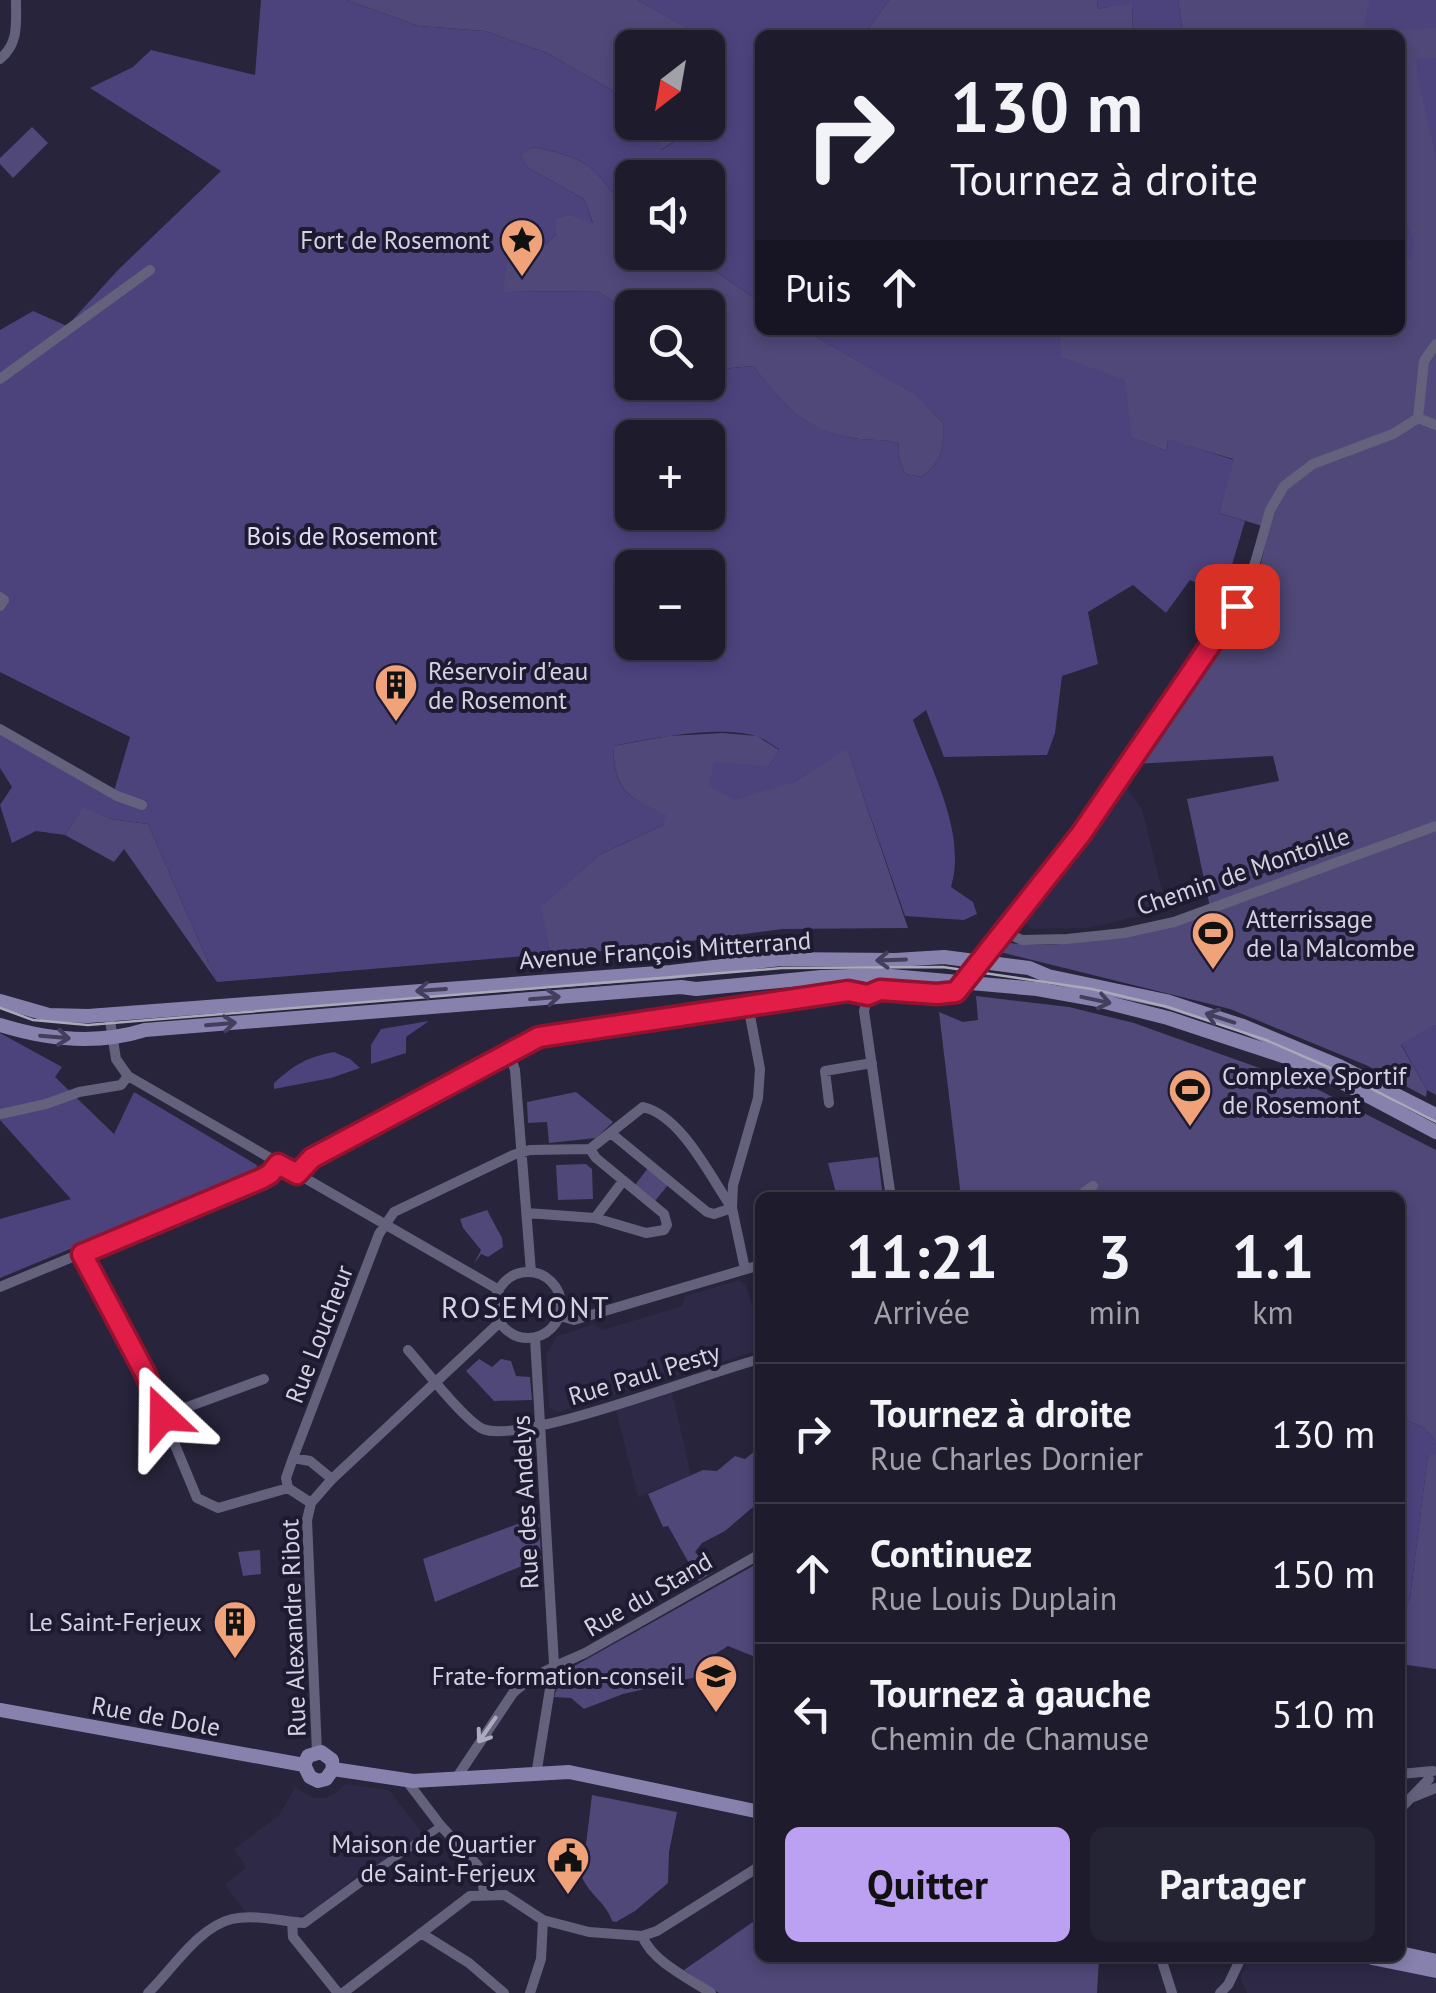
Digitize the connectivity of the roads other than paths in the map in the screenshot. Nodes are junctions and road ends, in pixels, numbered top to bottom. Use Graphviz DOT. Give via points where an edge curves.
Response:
graph roads {
  1 [pos="16,0"];
  2 [pos="0,59"];
  3 [pos="150,270"];
  4 [pos="1436,344"];
  5 [pos="0,379"];
  6 [pos="1418,418"];
  7 [pos="1436,425"];
  8 [pos="0,597"];
  9 [pos="0,606"];
  10 [pos="0,729"];
  11 [pos="142,805"];
  12 [pos="1436,826"];
  13 [pos="1002,932"];
  14 [pos="981,961"];
  15 [pos="965,983"];
  16 [pos="868,995"];
  17 [pos="0,1001"];
  18 [pos="748,1005"];
  19 [pos="109,1014"];
  20 [pos="0,1025"];
  21 [pos="112,1038"];
  22 [pos="509,1054"];
  23 [pos="872,1064"];
  24 [pos="128,1076"];
  25 [pos="829,1103"];
  26 [pos="0,1114"];
  27 [pos="1436,1115"];
  28 [pos="1436,1132"];
  29 [pos="612,1134"];
  30 [pos="590,1150"];
  31 [pos="522,1151"];
  32 [pos="278,1164"];
  33 [pos="297,1174"];
  34 [pos="623,1180"];
  35 [pos="1093,1186"];
  36 [pos="889,1192"];
  37 [pos="1084,1192"];
  38 [pos="732,1208"];
  39 [pos="527,1213"];
  40 [pos="594,1218"];
  41 [pos="384,1225"];
  42 [pos="82,1254"];
  43 [pos="755,1266"];
  44 [pos="745,1269"];
  45 [pos="531,1272"];
  46 [pos="0,1287"];
  47 [pos="499,1290"];
  48 [pos="560,1316"];
  49 [pos="500,1322"];
  50 [pos="535,1338"];
  51 [pos="408,1350"];
  52 [pos="755,1362"];
  53 [pos="264,1379"];
  54 [pos="437,1382"];
  55 [pos="163,1416"];
  56 [pos="540,1426"];
  57 [pos="293,1458"];
  58 [pos="332,1479"];
  59 [pos="288,1488"];
  60 [pos="311,1503"];
  61 [pos="755,1557"];
  62 [pos="554,1664"];
  63 [pos="0,1710"];
  64 [pos="317,1752"];
  65 [pos="304,1765"];
  66 [pos="333,1769"];
  67 [pos="1405,1774"];
  68 [pos="536,1775"];
  69 [pos="1433,1779"];
  70 [pos="406,1780"];
  71 [pos="455,1780"];
  72 [pos="1405,1803"];
  73 [pos="755,1815"];
  74 [pos="441,1826"];
  75 [pos="755,1869"];
  76 [pos="371,1874"];
  77 [pos="485,1894"];
  78 [pos="543,1920"];
  79 [pos="292,1922"];
  80 [pos="421,1932"];
  81 [pos="642,1936"];
  82 [pos="1405,1954"];
  83 [pos="1436,1961"];
  84 [pos="1163,1962"];
  85 [pos="1239,1962"];
  86 [pos="1392,1962"];
  87 [pos="1436,1971"];
  88 [pos="1224,1989"];
  89 [pos="148,1993"];
  90 [pos="340,1993"];
  91 [pos="504,1993"];
  92 [pos="530,1993"];
  93 [pos="711,1993"];
  94 [pos="1172,1993"];
  95 [pos="1238,1993"];
  1 -- 2 [label="street" via="15,38"];
  3 -- 5 [label="street"];
  4 -- 6 [label="street" via="1424,361"];
  6 -- 7 [label="street"];
  6 -- 13 [label="street" via="1312,464 1284,486 1237,606 1112,792"];
  8 -- 9 [label="street"];
  10 -- 11 [label="street"];
  12 -- 13 [label="street, Chemin de Montoille" via="1174,922 1067,939 1022,940"];
  13 -- 14 [label="street"];
  14 -- 15 [label="street"];
  14 -- 19 [label="main road, Avenue François Mitterrand, one-way" via="781,959"];
  27 -- 14 [label="main road, Avenue François Mitterrand, one-way" via="1243,1026 1149,997"];
  15 -- 16 [label="street" via="948,994"];
  21 -- 15 [label="main road, Avenue François Mitterrand, one-way" via="145,1030 835,976"];
  15 -- 28 [label="main road, Avenue François Mitterrand, one-way" via="1093,999 1239,1040 1338,1080"];
  16 -- 18 [label="street" via="848,991"];
  16 -- 23 [label="street"];
  17 -- 19 [label="main road, Avenue François Mitterrand" via="49,1014"];
  18 -- 22 [label="street" via="539,1037"];
  18 -- 38 [label="street" via="760,1069 758,1098"];
  19 -- 21 [label="street"];
  20 -- 21 [label="main road, Avenue François Mitterrand, one-way" via="53,1038"];
  21 -- 24 [label="street"];
  22 -- 31 [label="street"];
  22 -- 33 [label="street" via="312,1158"];
  23 -- 25 [label="street" via="825,1071"];
  23 -- 36 [label="street"];
  24 -- 26 [label="street" via="122,1085"];
  24 -- 32 [label="street"];
  29 -- 30 [label="street"];
  29 -- 38 [label="street" via="707,1212"];
  29 -- 38 [label="street" via="648,1107 708,1166"];
  30 -- 31 [label="street"];
  30 -- 34 [label="street"];
  31 -- 39 [label="street"];
  31 -- 41 [label="street" via="394,1212"];
  32 -- 33 [label="street"];
  32 -- 42 [label="street" via="261,1179"];
  33 -- 41 [label="street"];
  34 -- 40 [label="street"];
  34 -- 40 [label="street" via="664,1214 664,1230 646,1233"];
  35 -- 37 [label="street"];
  38 -- 44 [label="street"];
  39 -- 40 [label="street"];
  39 -- 45 [label="street"];
  41 -- 47 [label="street"];
  41 -- 57 [label="street, Rue Loucheur"];
  42 -- 46 [label="street"];
  42 -- 55 [label="street"];
  43 -- 44 [label="street"];
  44 -- 48 [label="street" via="574,1320"];
  45 -- 47 [label="street" via="513,1275"];
  45 -- 48 [label="street" via="555,1285"];
  47 -- 49 [label="street"];
  48 -- 50 [label="street"];
  49 -- 50 [label="street" via="515,1336"];
  49 -- 54 [label="street"];
  50 -- 56 [label="street, Rue des Andelys"];
  51 -- 54 [label="street, Rue Paul Pesty"];
  52 -- 56 [label="street, Rue Paul Pesty"];
  53 -- 55 [label="street"];
  54 -- 56 [label="street, Rue Paul Pesty" via="486,1430"];
  54 -- 58 [label="street"];
  55 -- 59 [label="street" via="194,1492 213,1507"];
  56 -- 62 [label="street, Rue des Andelys"];
  57 -- 58 [label="street" via="310,1461"];
  57 -- 59 [label="street, Rue Loucheur"];
  58 -- 60 [label="street"];
  59 -- 60 [label="street"];
  60 -- 64 [label="street, Rue Alexandre Ribot"];
  61 -- 62 [label="street, Rue du Stand"];
  62 -- 68 [label="street, Rue des Andelys"];
  62 -- 71 [label="street, Rue du Stand, one-way" via="513,1692"];
  63 -- 65 [label="main road, Rue de Dole"];
  64 -- 65 [label="main road"];
  64 -- 66 [label="main road" via="329,1756"];
  65 -- 66 [label="main road" via="318,1781"];
  66 -- 70 [label="main road"];
  67 -- 69 [label="street"];
  68 -- 71 [label="main road"];
  68 -- 73 [label="main road" via="569,1772"];
  69 -- 72 [label="street"];
  70 -- 71 [label="main road"];
  70 -- 74 [label="street"];
  74 -- 76 [label="street"];
  74 -- 77 [label="street" via="478,1866"];
  75 -- 81 [label="street"];
  76 -- 79 [label="street" via="304,1922"];
  77 -- 78 [label="street" via="509,1897"];
  77 -- 80 [label="street" via="463,1898"];
  78 -- 81 [label="street"];
  78 -- 92 [label="street"];
  79 -- 89 [label="street" via="221,1923"];
  79 -- 90 [label="street" via="293,1937"];
  80 -- 90 [label="street"];
  80 -- 91 [label="street"];
  81 -- 93 [label="street" via="661,1960"];
  82 -- 83 [label="main road"];
  84 -- 94 [label="street"];
  85 -- 88 [label="street"];
  86 -- 87 [label="main road"];
  88 -- 95 [label="street"];
}
